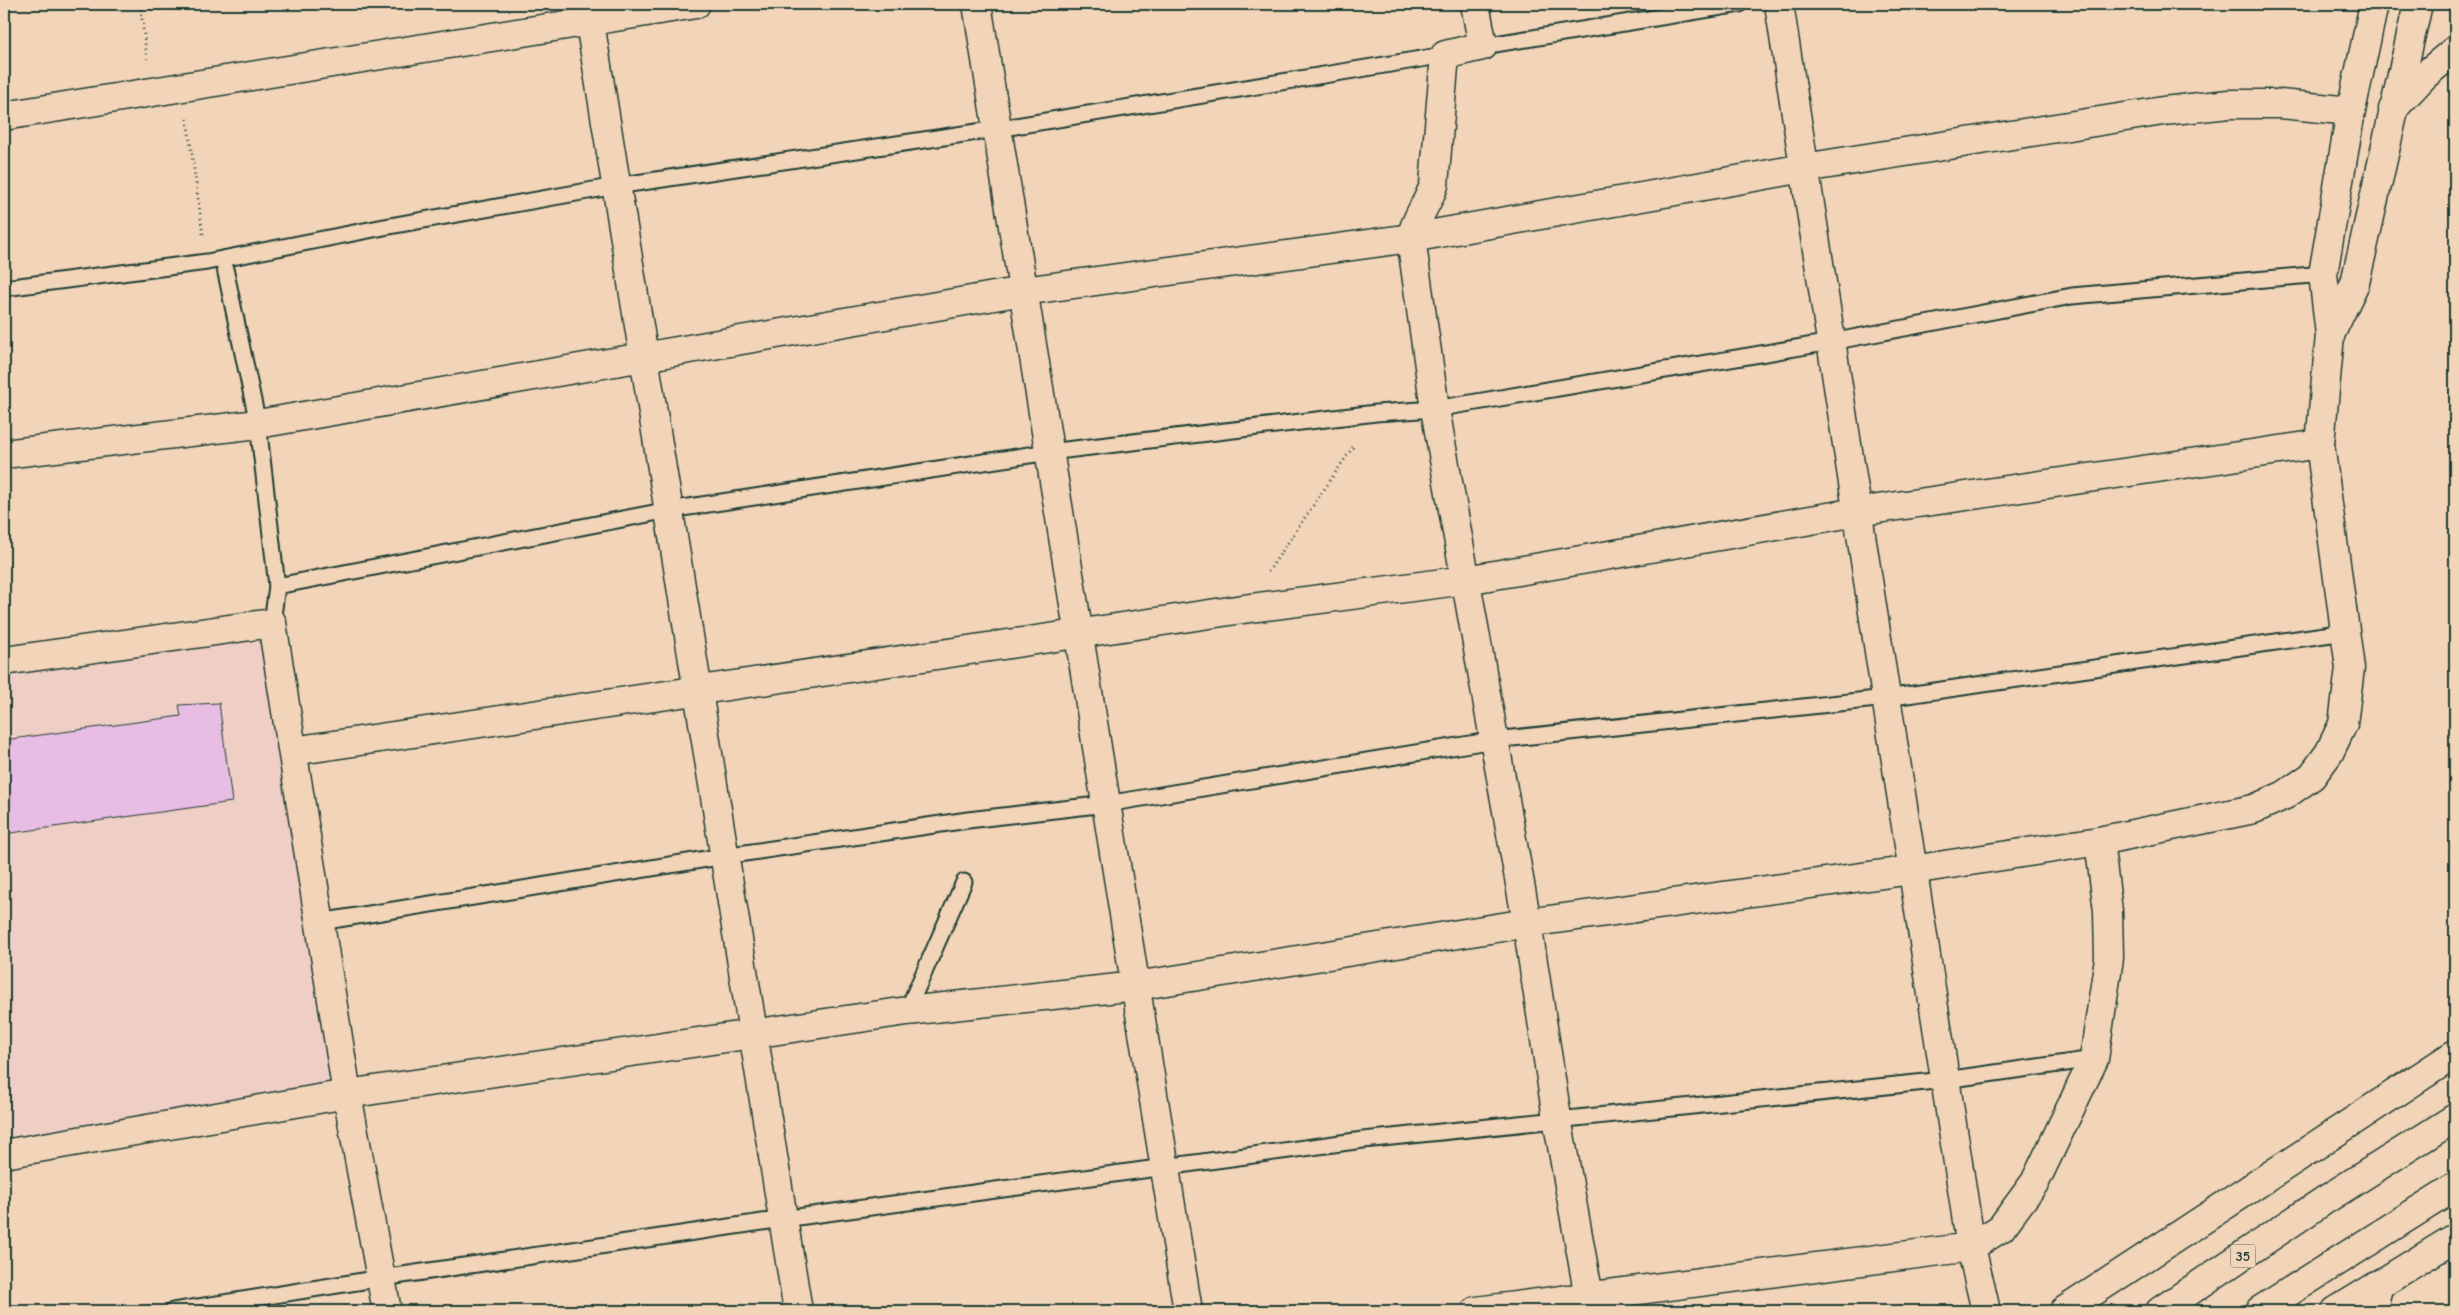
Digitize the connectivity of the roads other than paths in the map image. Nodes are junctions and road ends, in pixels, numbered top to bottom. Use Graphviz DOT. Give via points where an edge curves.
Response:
graph roads {
  1 [pos="696,4"];
  2 [pos="977,4"];
  3 [pos="1475,4"];
  4 [pos="1740,4"];
  5 [pos="1779,4"];
  6 [pos="2374,4"];
  7 [pos="2418,4"];
  8 [pos="588,12"];
  9 [pos="1483,46"];
  10 [pos="2455,50"];
  11 [pos="1445,55"];
  12 [pos="2393,109"];
  13 [pos="2351,111"];
  14 [pos="4,116"];
  15 [pos="997,129"];
  16 [pos="1804,168"];
  17 [pos="616,186"];
  18 [pos="1410,238"];
  19 [pos="222,259"];
  20 [pos="2323,274"];
  21 [pos="4,288"];
  22 [pos="1023,291"];
  23 [pos="2330,335"];
  24 [pos="1831,342"];
  25 [pos="644,358"];
  26 [pos="1435,409"];
  27 [pos="258,424"];
  28 [pos="2320,444"];
  29 [pos="1049,452"];
  30 [pos="4,454"];
  31 [pos="669,510"];
  32 [pos="1857,512"];
  33 [pos="1466,580"];
  34 [pos="277,586"];
  35 [pos="272,624"];
  36 [pos="2345,632"];
  37 [pos="1078,633"];
  38 [pos="4,661"];
  39 [pos="698,692"];
  40 [pos="1886,698"];
  41 [pos="1494,740"];
  42 [pos="293,751"];
  43 [pos="1106,804"];
  44 [pos="2099,841"];
  45 [pos="725,856"];
  46 [pos="1912,870"];
  47 [pos="964,882"];
  48 [pos="320,922"];
  49 [pos="1527,923"];
  50 [pos="1136,986"];
  51 [pos="907,1011"];
  52 [pos="754,1036"];
  53 [pos="2455,1054"];
  54 [pos="2094,1059"];
  55 [pos="1945,1080"];
  56 [pos="347,1094"];
  57 [pos="1557,1118"];
  58 [pos="2455,1118"];
  59 [pos="4,1154"];
  60 [pos="1165,1167"];
  61 [pos="2455,1187"];
  62 [pos="783,1219"];
  63 [pos="2455,1238"];
  64 [pos="1971,1247"];
  65 [pos="382,1278"];
  66 [pos="2379,1284"];
  67 [pos="1588,1296"];
  68 [pos="173,1311"];
  69 [pos="387,1311"];
  70 [pos="798,1311"];
  71 [pos="1188,1311"];
  72 [pos="1476,1311"];
  73 [pos="1986,1311"];
  74 [pos="2064,1311"];
  75 [pos="2160,1311"];
  76 [pos="2259,1311"];
  77 [pos="2336,1311"];
  78 [pos="2372,1311"];
  1 -- 8 [label="main road"];
  2 -- 15 [label="main road"];
  3 -- 9 [label="main road"];
  4 -- 9 [label="lane"];
  5 -- 16 [label="main road"];
  6 -- 13 [label="main road"];
  7 -- 12 [label="main road"];
  8 -- 14 [label="main road" via="182,87"];
  8 -- 17 [label="main road"];
  9 -- 11 [label="main road"];
  10 -- 12 [label="main road" via="2425,75"];
  11 -- 15 [label="lane"];
  11 -- 18 [label="main road" via="1434,185"];
  12 -- 23 [label="main road" via="2355,283"];
  13 -- 16 [label="main road" via="2280,104 2229,104 2163,111"];
  13 -- 20 [label="main road"];
  15 -- 17 [label="lane"];
  15 -- 22 [label="main road"];
  16 -- 18 [label="main road"];
  16 -- 24 [label="main road"];
  17 -- 19 [label="lane" via="384,226"];
  17 -- 25 [label="main road"];
  18 -- 22 [label="main road"];
  18 -- 26 [label="main road"];
  19 -- 21 [label="lane"];
  19 -- 27 [label="lane"];
  20 -- 23 [label="main road"];
  20 -- 24 [label="lane" via="2072,296"];
  22 -- 25 [label="main road"];
  22 -- 29 [label="main road"];
  23 -- 28 [label="main road"];
  24 -- 26 [label="lane"];
  24 -- 32 [label="main road"];
  25 -- 27 [label="main road"];
  25 -- 31 [label="main road"];
  26 -- 29 [label="lane" via="1376,413"];
  26 -- 33 [label="main road"];
  27 -- 30 [label="main road"];
  27 -- 34 [label="lane"];
  28 -- 32 [label="main road"];
  28 -- 36 [label="main road"];
  29 -- 31 [label="lane"];
  29 -- 37 [label="main road"];
  31 -- 34 [label="lane"];
  31 -- 39 [label="main road"];
  32 -- 33 [label="main road"];
  32 -- 40 [label="main road"];
  33 -- 37 [label="main road"];
  33 -- 41 [label="main road"];
  34 -- 35 [label="lane"];
  35 -- 38 [label="main road"];
  35 -- 42 [label="main road"];
  36 -- 40 [label="lane"];
  36 -- 44 [label="main road" via="2350,668 2343,724 2329,754 2312,776 2285,795 2254,809"];
  37 -- 39 [label="main road"];
  37 -- 43 [label="main road"];
  39 -- 42 [label="main road"];
  39 -- 45 [label="main road"];
  40 -- 41 [label="lane"];
  40 -- 46 [label="main road"];
  41 -- 43 [label="lane"];
  41 -- 49 [label="main road"];
  42 -- 48 [label="main road"];
  43 -- 45 [label="lane" via="968,820"];
  43 -- 50 [label="main road"];
  44 -- 46 [label="main road"];
  44 -- 54 [label="main road" via="2108,911 2109,958"];
  45 -- 48 [label="lane"];
  45 -- 52 [label="main road"];
  46 -- 49 [label="main road"];
  46 -- 55 [label="main road"];
  47 -- 51 [label="lane"];
  48 -- 56 [label="main road"];
  49 -- 50 [label="main road"];
  49 -- 57 [label="main road"];
  50 -- 51 [label="main road"];
  50 -- 60 [label="main road"];
  51 -- 52 [label="main road"];
  52 -- 56 [label="main road"];
  52 -- 62 [label="main road"];
  53 -- 74 [label="main road"];
  54 -- 55 [label="lane"];
  54 -- 64 [label="main road" via="2035,1182 2001,1228"];
  55 -- 57 [label="lane"];
  55 -- 64 [label="main road"];
  56 -- 59 [label="main road"];
  56 -- 65 [label="main road"];
  57 -- 60 [label="lane"];
  57 -- 67 [label="main road"];
  58 -- 75 [label="main road, 35" via="2325,1200"];
  60 -- 62 [label="lane"];
  60 -- 71 [label="main road"];
  61 -- 76 [label="main road"];
  62 -- 65 [label="lane"];
  62 -- 70 [label="main road"];
  63 -- 66 [label="main road"];
  64 -- 67 [label="main road"];
  64 -- 73 [label="main road"];
  65 -- 68 [label="lane"];
  65 -- 69 [label="main road"];
  66 -- 77 [label="main road"];
  66 -- 78 [label="main road"];
  67 -- 72 [label="main road"];
}
